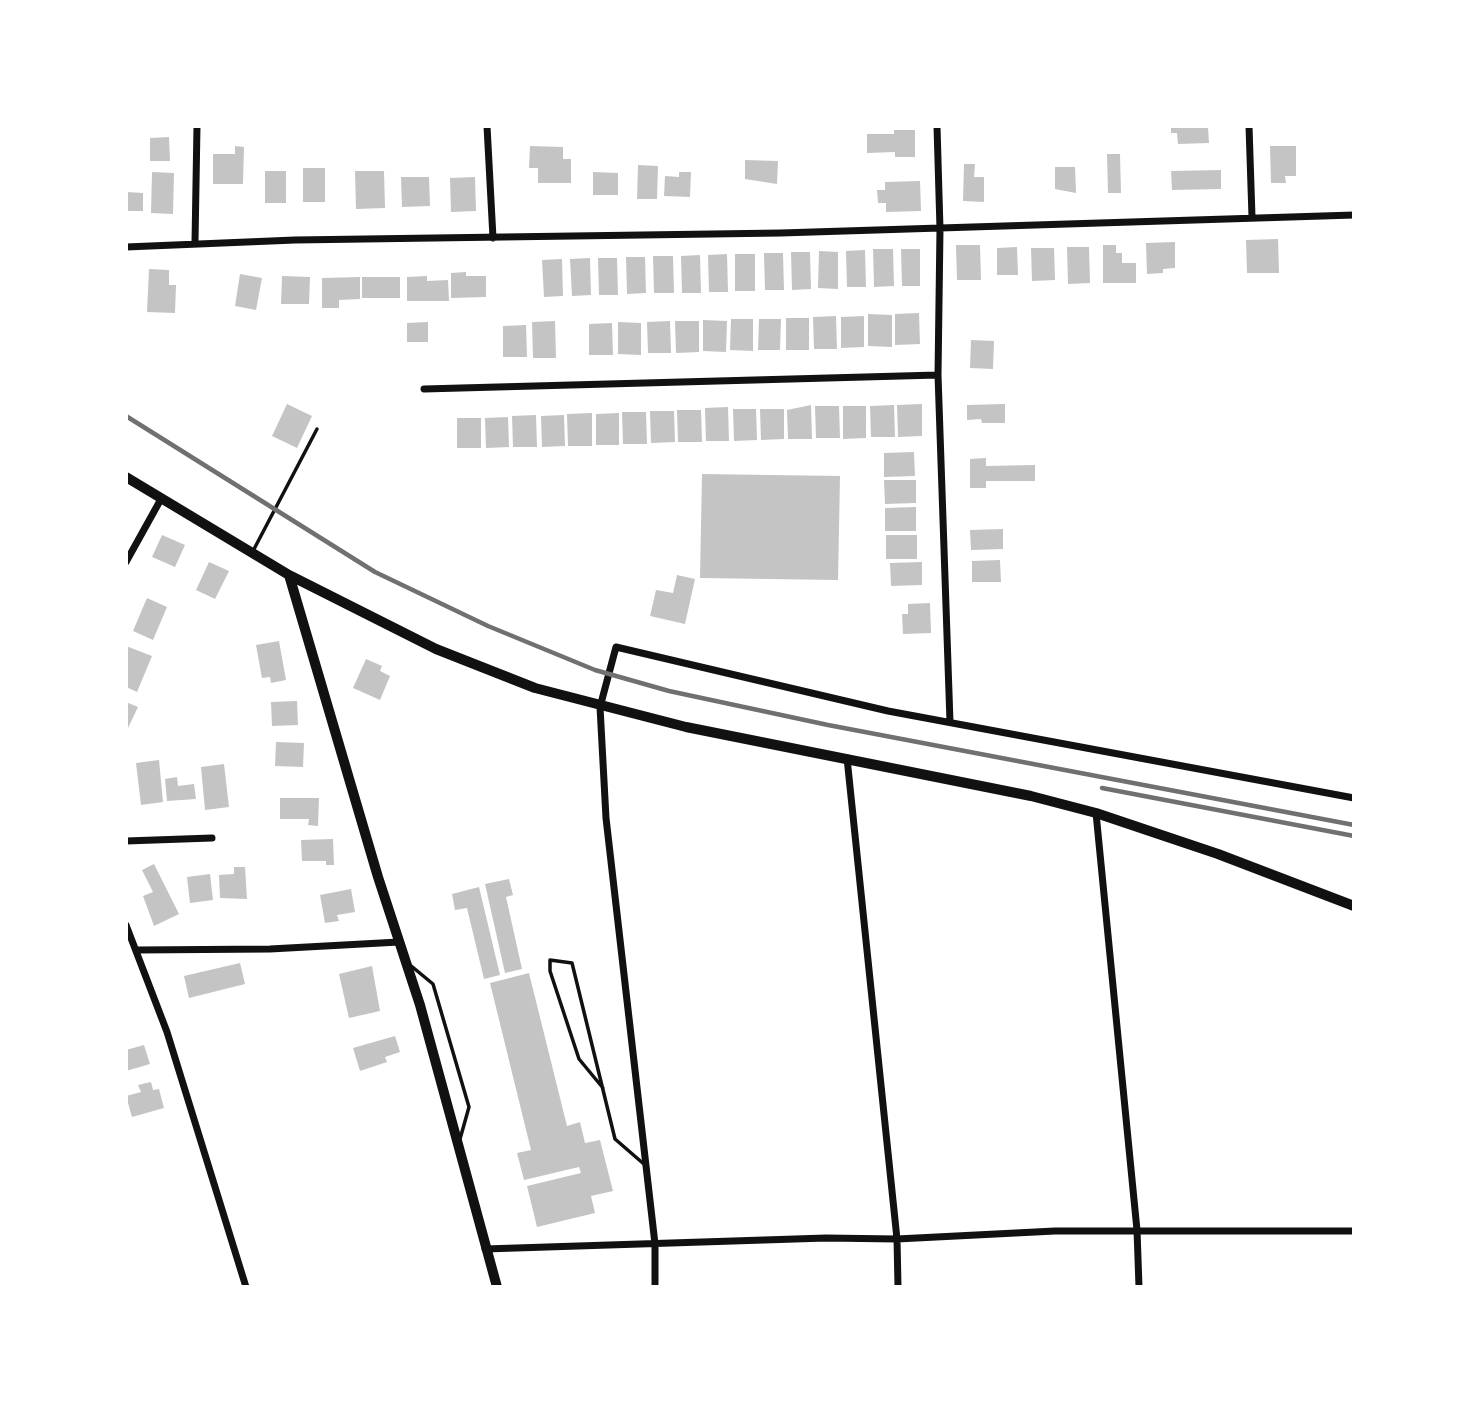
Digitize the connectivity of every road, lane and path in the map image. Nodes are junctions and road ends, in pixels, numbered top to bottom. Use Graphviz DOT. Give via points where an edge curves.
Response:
graph roads {
  1 [pos="197,126"];
  2 [pos="487,126"];
  3 [pos="937,126"];
  4 [pos="1249,126"];
  5 [pos="1354,215"];
  6 [pos="1252,217"];
  7 [pos="940,229"];
  8 [pos="494,238"];
  9 [pos="195,242"];
  10 [pos="126,247"];
  11 [pos="938,375"];
  12 [pos="424,389"];
  13 [pos="317,429"];
  14 [pos="126,477"];
  15 [pos="161,499"];
  16 [pos="253,553"];
  17 [pos="126,562"];
  18 [pos="289,575"];
  19 [pos="600,707"];
  20 [pos="950,722"];
  21 [pos="847,758"];
  22 [pos="1354,798"];
  23 [pos="1096,813"];
  24 [pos="212,838"];
  25 [pos="126,841"];
  26 [pos="1354,906"];
  27 [pos="126,925"];
  28 [pos="399,942"];
  29 [pos="137,950"];
  30 [pos="406,963"];
  31 [pos="603,1088"];
  32 [pos="458,1144"];
  33 [pos="646,1166"];
  34 [pos="1137,1230"];
  35 [pos="1354,1231"];
  36 [pos="897,1239"];
  37 [pos="655,1244"];
  38 [pos="485,1249"];
  39 [pos="246,1287"];
  40 [pos="497,1287"];
  41 [pos="655,1287"];
  42 [pos="898,1287"];
  43 [pos="1139,1287"];
  1 -- 9 [label="street"];
  2 -- 8 [label="street"];
  3 -- 7 [label="street"];
  4 -- 6 [label="street"];
  5 -- 6 [label="street"];
  6 -- 7 [label="street"];
  7 -- 8 [label="street"];
  7 -- 11 [label="street"];
  8 -- 9 [label="street"];
  9 -- 10 [label="street"];
  11 -- 12 [label="street"];
  11 -- 20 [label="street"];
  13 -- 16 [label="lane"];
  14 -- 15 [label="street"];
  15 -- 16 [label="street"];
  15 -- 17 [label="street"];
  16 -- 18 [label="street"];
  18 -- 19 [label="street" via="436,649"];
  18 -- 28 [label="street"];
  19 -- 20 [label="street" via="615,647"];
  19 -- 21 [label="street"];
  19 -- 33 [label="street" via="606,818"];
  20 -- 22 [label="street"];
  21 -- 23 [label="street"];
  21 -- 36 [label="street"];
  23 -- 26 [label="street"];
  23 -- 34 [label="street"];
  24 -- 25 [label="street"];
  27 -- 29 [label="street"];
  28 -- 29 [label="street"];
  28 -- 30 [label="street"];
  29 -- 39 [label="street"];
  30 -- 32 [label="street"];
  30 -- 32 [label="lane" via="433,984 470,1107"];
  31 -- 31 [label="lane" via="572,963 550,960 579,1059"];
  31 -- 33 [label="lane" via="615,1139"];
  32 -- 38 [label="street"];
  33 -- 37 [label="street"];
  34 -- 35 [label="street"];
  34 -- 36 [label="street"];
  34 -- 43 [label="street"];
  36 -- 37 [label="street"];
  36 -- 42 [label="street"];
  37 -- 38 [label="street"];
  37 -- 41 [label="street"];
  38 -- 40 [label="street"];
}
